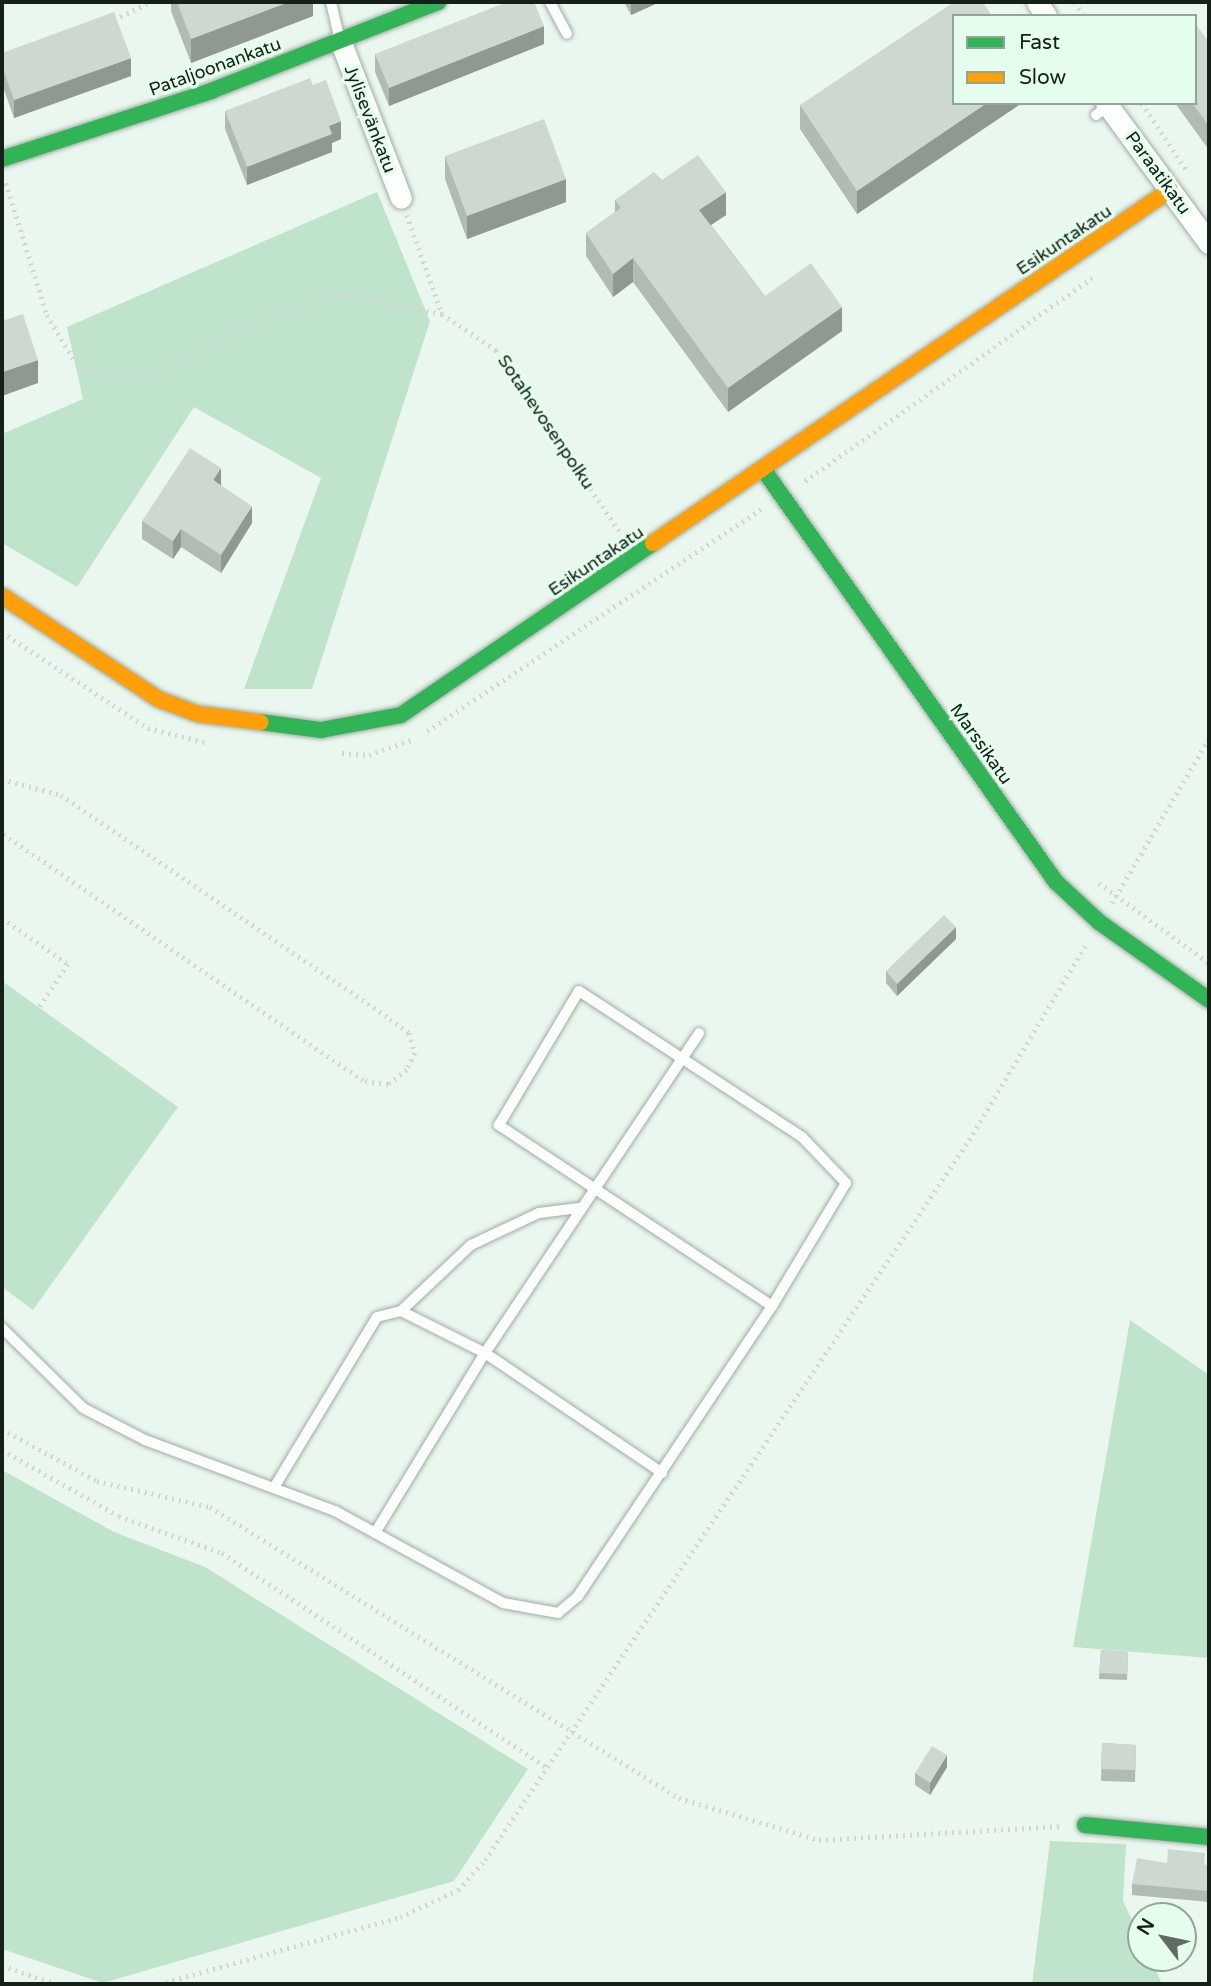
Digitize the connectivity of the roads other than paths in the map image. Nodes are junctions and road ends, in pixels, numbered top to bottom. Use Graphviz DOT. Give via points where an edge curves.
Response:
graph roads {
  1 [pos="331,2"];
  2 [pos="438,2"];
  3 [pos="550,2"];
  4 [pos="567,34"];
  5 [pos="340,40"];
  6 [pos="1104,108"];
  7 [pos="2,159"];
  8 [pos="1170,190"];
  9 [pos="401,198"];
  10 [pos="1209,243"];
  11 [pos="763,468"];
  12 [pos="2,596"];
  13 [pos="1209,1000"];
  14 [pos="699,1032"];
  15 [pos="680,1060"];
  16 [pos="594,1185"];
  17 [pos="579,1208"];
  18 [pos="772,1307"];
  19 [pos="401,1311"];
  20 [pos="2,1328"];
  21 [pos="485,1353"];
  22 [pos="662,1473"];
  23 [pos="275,1486"];
  24 [pos="375,1533"];
  25 [pos="1085,1825"];
  26 [pos="1209,1837"];
  1 -- 5 [label="lane"];
  2 -- 5 [label="street, Pataljoonankatu"];
  3 -- 4 [label="lane"];
  5 -- 7 [label="street, Pataljoonankatu" via="212,91"];
  5 -- 9 [label="street, Jylisevänkatu"];
  6 -- 8 [label="street, Paraatikatu"];
  8 -- 10 [label="street, Paraatikatu"];
  8 -- 11 [label="street, Esikuntakatu"];
  11 -- 12 [label="street, Esikuntakatu" via="401,715 321,730 198,714 158,699"];
  11 -- 13 [label="street, Marssikatu" via="1056,882 1099,922"];
  14 -- 15 [label="lane"];
  15 -- 16 [label="lane"];
  15 -- 16 [label="lane" via="579,991 499,1125"];
  15 -- 18 [label="lane" via="802,1136 846,1183"];
  16 -- 17 [label="lane"];
  16 -- 18 [label="lane"];
  17 -- 19 [label="lane" via="539,1213 471,1245"];
  17 -- 21 [label="lane"];
  18 -- 22 [label="lane"];
  19 -- 21 [label="lane"];
  19 -- 23 [label="lane" via="377,1317"];
  20 -- 23 [label="lane" via="83,1408 145,1440"];
  21 -- 22 [label="lane"];
  21 -- 24 [label="lane"];
  22 -- 24 [label="lane" via="579,1596 558,1613 503,1603"];
  23 -- 24 [label="lane"];
  25 -- 26 [label="street"];
}
